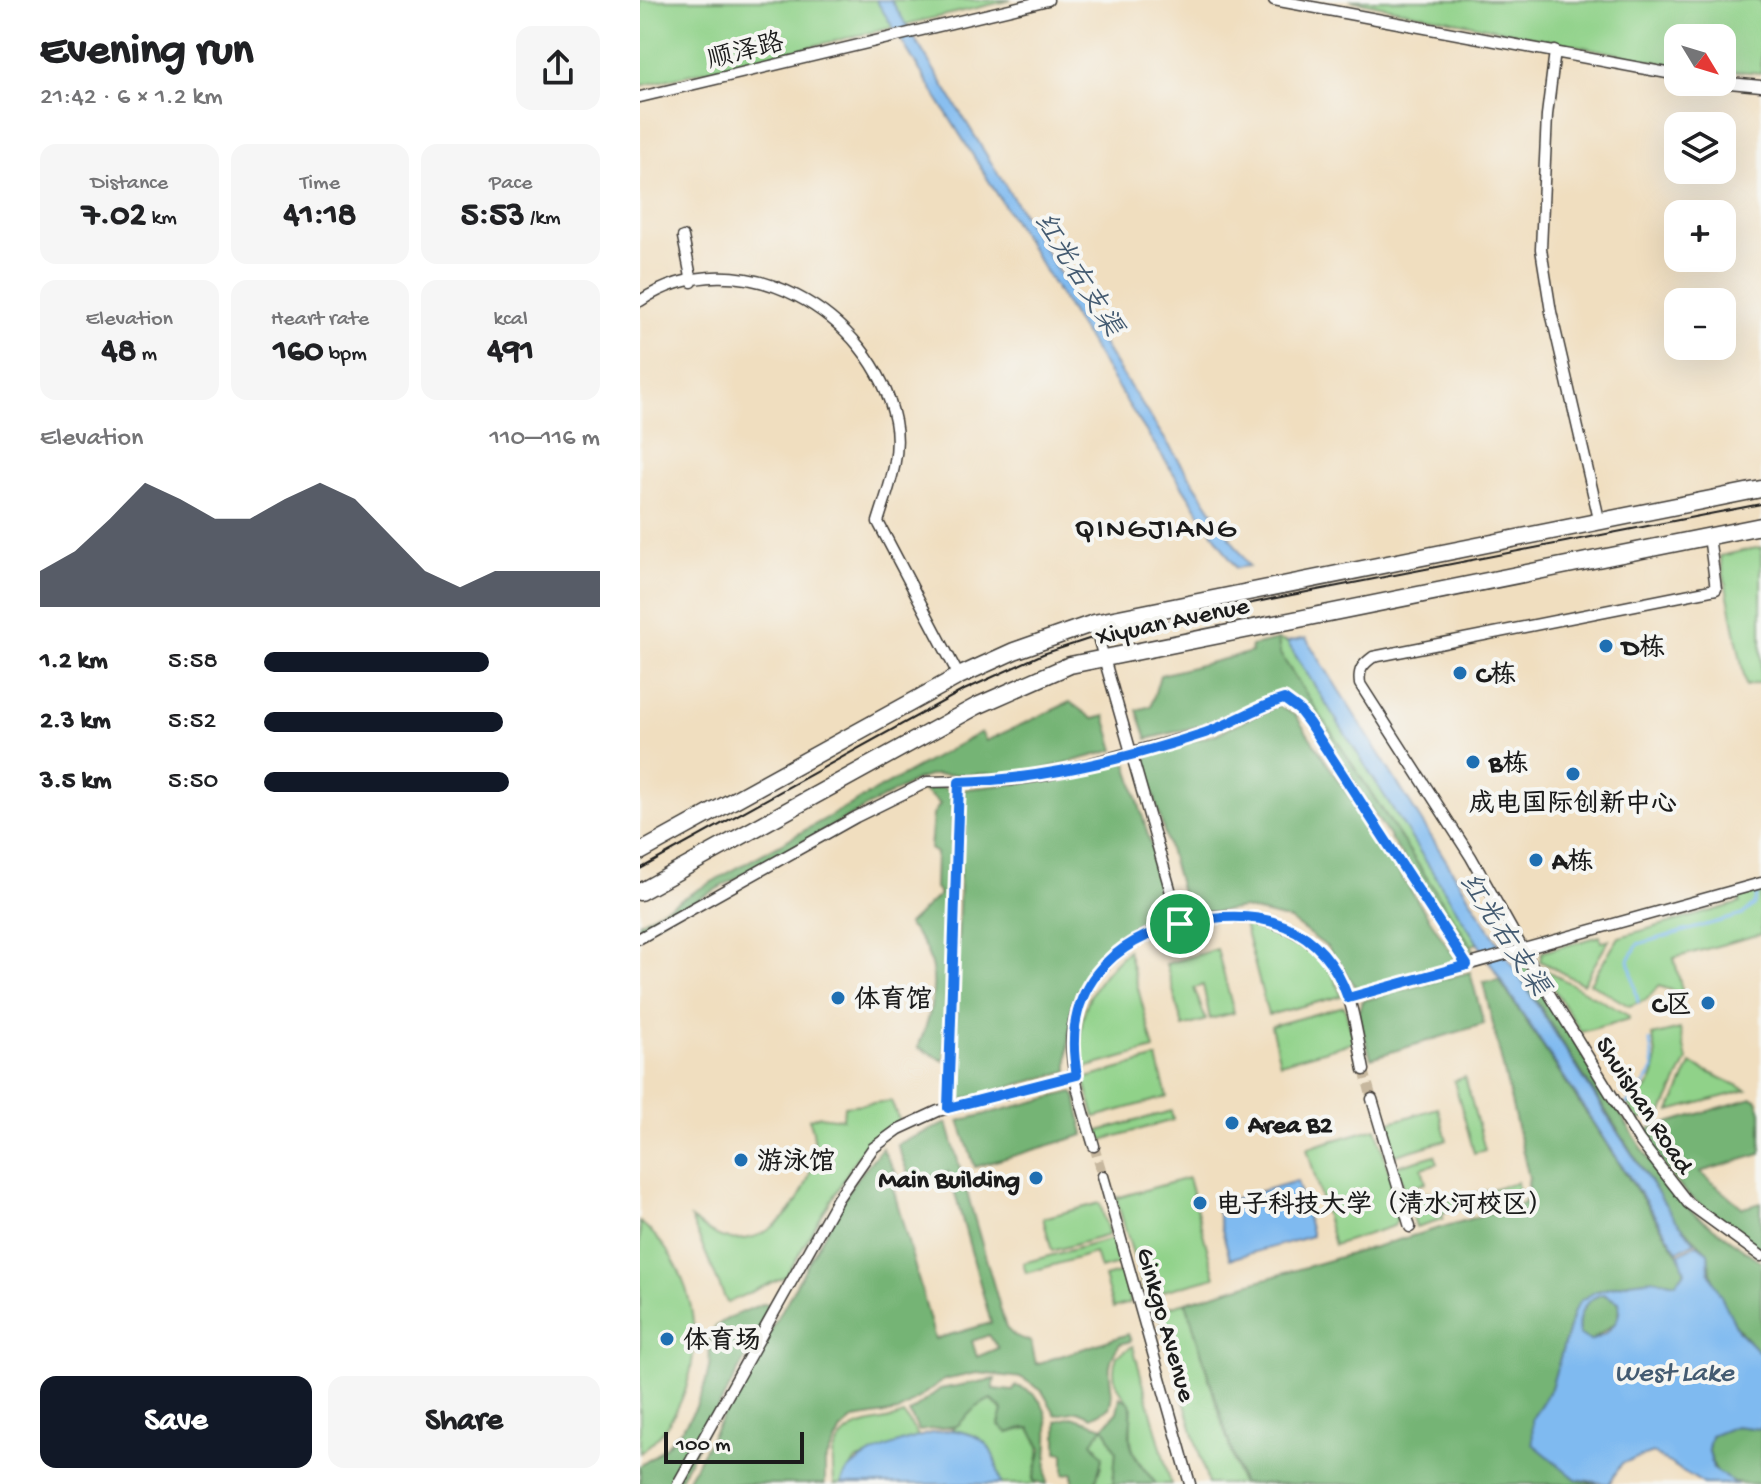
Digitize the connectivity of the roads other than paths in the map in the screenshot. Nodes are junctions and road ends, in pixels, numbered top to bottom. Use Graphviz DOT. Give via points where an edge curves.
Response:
graph roads {
  1 [pos="1048,0"];
  2 [pos="1274,0"];
  3 [pos="1555,51"];
  4 [pos="1664,72"];
  5 [pos="1736,84"];
  6 [pos="1761,86"];
  7 [pos="640,97"];
  8 [pos="683,237"];
  9 [pos="692,282"];
  10 [pos="640,301"];
  11 [pos="1761,489"];
  12 [pos="1599,519"];
  13 [pos="1761,526"];
  14 [pos="1709,536"];
  15 [pos="1094,623"];
  16 [pos="1105,658"];
  17 [pos="959,676"];
  18 [pos="1132,753"];
  19 [pos="959,782"];
  20 [pos="640,852"];
  21 [pos="1758,884"];
  22 [pos="640,892"];
  23 [pos="1180,924"];
  24 [pos="640,938"];
  25 [pos="1523,949"];
  26 [pos="1467,965"];
  27 [pos="1348,998"];
  28 [pos="1364,1070"];
  29 [pos="1077,1075"];
  30 [pos="1372,1099"];
  31 [pos="948,1108"];
  32 [pos="1094,1146"];
  33 [pos="1103,1176"];
  34 [pos="1410,1227"];
  35 [pos="1761,1256"];
  36 [pos="678,1484"];
  37 [pos="1190,1484"];
  1 -- 7 [label="street, 顺泽路"];
  2 -- 3 [label="street"];
  3 -- 4 [label="street"];
  3 -- 12 [label="street" via="1541,249"];
  5 -- 6 [label="street"];
  8 -- 9 [label="street"];
  9 -- 10 [label="street"];
  9 -- 17 [label="street" via="757,281 794,293 834,319 874,362 896,424 897,460 878,522"];
  11 -- 12 [label="main road, Xiyuan Avenue"];
  12 -- 15 [label="main road, Xiyuan Avenue"];
  13 -- 14 [label="main road, Xiyuan Avenue"];
  14 -- 16 [label="main road, Xiyuan Avenue"];
  14 -- 25 [label="street, Shuishan Road" via="1716,589 1373,657 1360,668 1360,684"];
  15 -- 16 [label="street"];
  15 -- 17 [label="main road, Xiyuan Avenue"];
  16 -- 18 [label="street"];
  16 -- 22 [label="main road, Xiyuan Avenue" via="1034,679 977,706"];
  17 -- 20 [label="main road, Xiyuan Avenue"];
  18 -- 19 [label="street" via="1047,775"];
  18 -- 23 [label="street"];
  18 -- 26 [label="street" via="1207,732 1275,701 1292,703"];
  19 -- 24 [label="street" via="927,782 910,789"];
  19 -- 31 [label="street"];
  21 -- 25 [label="street"];
  23 -- 27 [label="street" via="1235,915 1278,923 1305,937 1327,958"];
  23 -- 29 [label="street" via="1130,943 1094,978 1074,1020"];
  25 -- 26 [label="street"];
  25 -- 35 [label="street, Shuishan Road" via="1671,1184 1688,1203"];
  26 -- 27 [label="street"];
  27 -- 28 [label="street"];
  29 -- 31 [label="street"];
  29 -- 32 [label="street"];
  30 -- 34 [label="street"];
  31 -- 36 [label="street" via="899,1129 873,1148 849,1178"];
  33 -- 37 [label="street, Ginkgo Avenue"];
}
